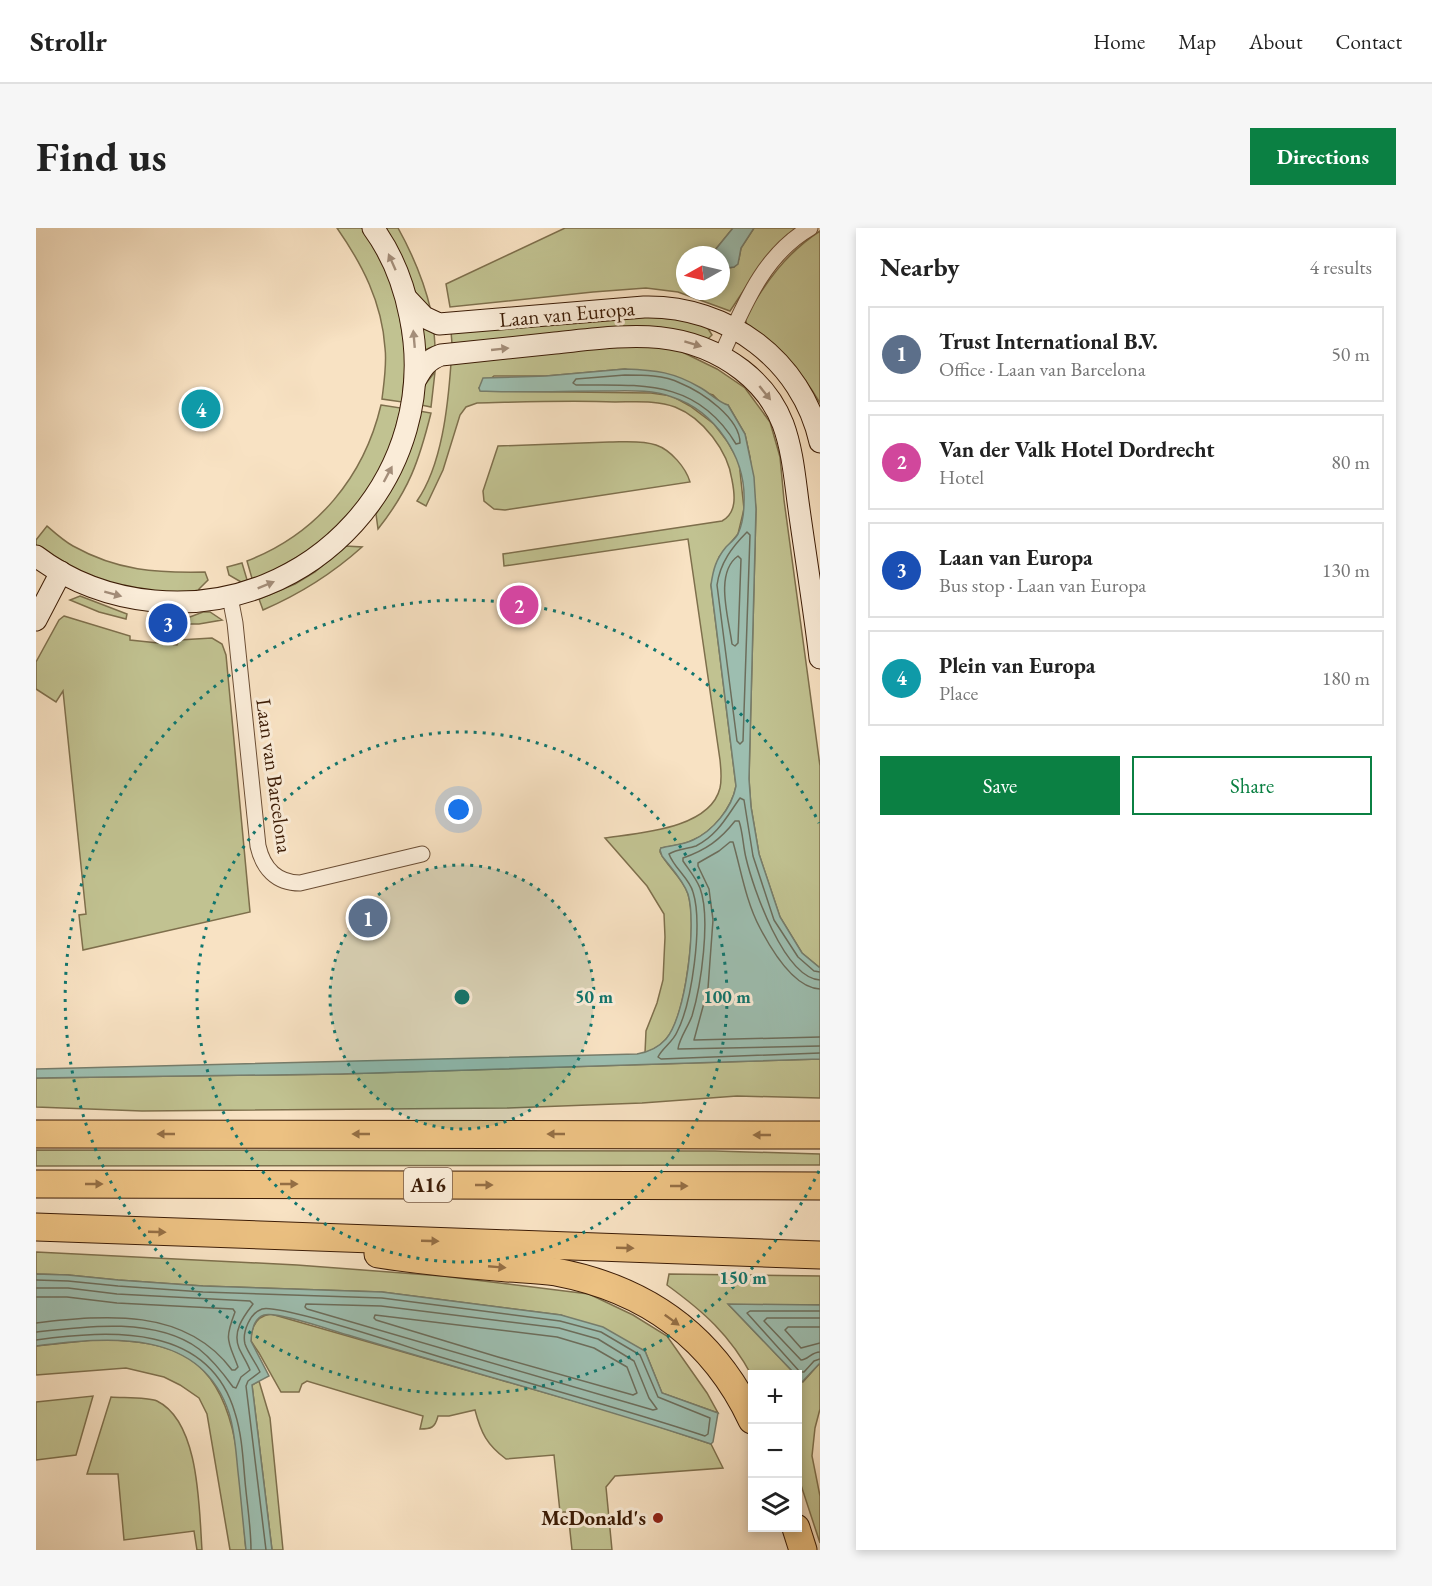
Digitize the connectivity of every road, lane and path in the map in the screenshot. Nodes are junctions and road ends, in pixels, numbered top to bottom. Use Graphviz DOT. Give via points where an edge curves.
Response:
graph roads {
  1 [pos="373,228"];
  2 [pos="810,228"];
  3 [pos="406,298"];
  4 [pos="734,328"];
  5 [pos="721,356"];
  6 [pos="415,381"];
  7 [pos="820,442"];
  8 [pos="36,556"];
  9 [pos="61,573"];
  10 [pos="230,597"];
  11 [pos="36,620"];
  12 [pos="820,658"];
  13 [pos="422,854"];
  14 [pos="36,1134"];
  15 [pos="820,1135"];
  16 [pos="36,1184"];
  17 [pos="820,1186"];
  18 [pos="36,1227"];
  19 [pos="246,1235"];
  20 [pos="820,1255"];
  21 [pos="748,1411"];
  22 [pos="798,1532"];
  23 [pos="803,1550"];
  3 -- 1 [label="street, Laan van Europa, one-way" via="388,252"];
  2 -- 4 [label="street" via="772,259 753,287"];
  3 -- 4 [label="street, Laan van Europa" via="424,317 439,324 659,307 704,315"];
  6 -- 3 [label="street, Laan van Europa, one-way" via="414,332"];
  4 -- 5 [label="street"];
  4 -- 7 [label="street, Laan van Europa" via="769,354 798,386 812,413"];
  6 -- 5 [label="street, Laan van Europa, one-way" via="424,365 435,357 614,337 667,338"];
  5 -- 12 [label="street, Laan van Europa, one-way" via="758,384 784,426"];
  10 -- 6 [label="street, Laan van Europa, one-way" via="303,567 355,522 374,499 398,454"];
  8 -- 9 [label="street, Laan van Europa"];
  9 -- 10 [label="street, Laan van Europa, one-way" via="102,591 145,600 193,602"];
  9 -- 11 [label="street"];
  10 -- 13 [label="street, Laan van Barcelona" via="258,846 270,873 285,882 300,883"];
  15 -- 14 [label="highway, one-way"];
  16 -- 17 [label="highway, A16, one-way"];
  18 -- 19 [label="highway, one-way"];
  19 -- 20 [label="highway, one-way"];
  19 -- 21 [label="highway, one-way" via="418,1260 553,1272 602,1283 638,1298 678,1324 720,1366"];
  22 -- 23 [label="highway"];
}
